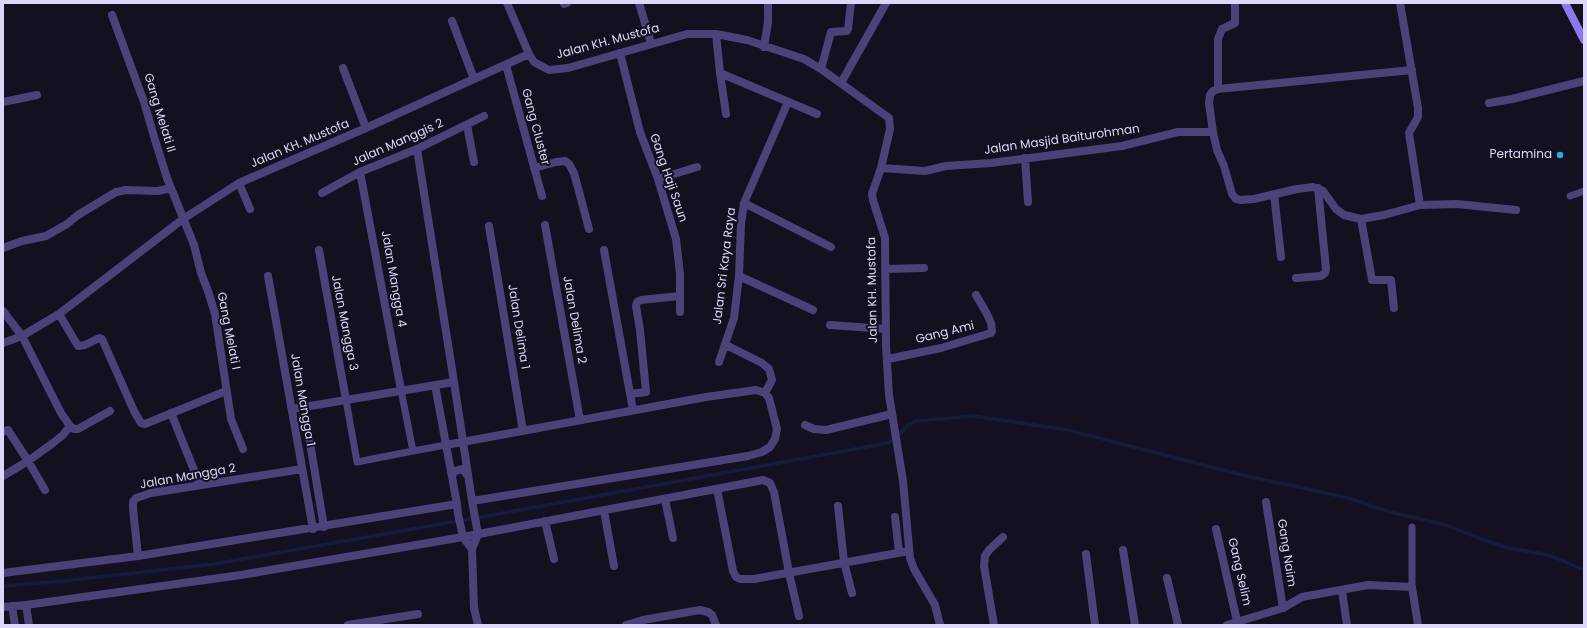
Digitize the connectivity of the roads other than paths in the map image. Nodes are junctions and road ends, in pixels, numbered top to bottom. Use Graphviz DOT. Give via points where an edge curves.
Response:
graph roads {
  1 [pos="507,3"];
  2 [pos="639,3"];
  3 [pos="768,3"];
  4 [pos="851,3"];
  5 [pos="886,3"];
  6 [pos="1235,3"];
  7 [pos="1400,3"];
  8 [pos="1564,3"];
  9 [pos="112,15"];
  10 [pos="452,21"];
  11 [pos="716,34"];
  12 [pos="1584,40"];
  13 [pos="651,43"];
  14 [pos="764,47"];
  15 [pos="620,53"];
  16 [pos="529,54"];
  17 [pos="506,64"];
  18 [pos="343,68"];
  19 [pos="821,69"];
  20 [pos="1412,70"];
  21 [pos="720,73"];
  22 [pos="474,79"];
  23 [pos="1584,81"];
  24 [pos="841,83"];
  25 [pos="1218,89"];
  26 [pos="37,95"];
  27 [pos="3,102"];
  28 [pos="788,102"];
  29 [pos="1489,103"];
  30 [pos="726,114"];
  31 [pos="817,114"];
  32 [pos="484,116"];
  33 [pos="467,125"];
  34 [pos="366,128"];
  35 [pos="1212,132"];
  36 [pos="416,149"];
  37 [pos="1025,158"];
  38 [pos="474,162"];
  39 [pos="697,167"];
  40 [pos="534,168"];
  41 [pos="881,168"];
  42 [pos="360,172"];
  43 [pos="658,179"];
  44 [pos="239,183"];
  45 [pos="171,188"];
  46 [pos="1318,188"];
  47 [pos="1584,190"];
  48 [pos="322,193"];
  49 [pos="1274,194"];
  50 [pos="542,196"];
  51 [pos="1570,196"];
  52 [pos="1028,202"];
  53 [pos="744,203"];
  54 [pos="1420,205"];
  55 [pos="250,209"];
  56 [pos="1516,210"];
  57 [pos="1361,219"];
  58 [pos="183,220"];
  59 [pos="545,225"];
  60 [pos="489,226"];
  61 [pos="589,229"];
  62 [pos="831,247"];
  63 [pos="3,248"];
  64 [pos="318,250"];
  65 [pos="604,250"];
  66 [pos="1281,256"];
  67 [pos="924,268"];
  68 [pos="885,269"];
  69 [pos="268,276"];
  70 [pos="739,276"];
  71 [pos="1296,278"];
  72 [pos="976,295"];
  73 [pos="680,296"];
  74 [pos="1394,308"];
  75 [pos="813,310"];
  76 [pos="3,311"];
  77 [pos="680,312"];
  78 [pos="59,314"];
  79 [pos="830,325"];
  80 [pos="886,329"];
  81 [pos="22,336"];
  82 [pos="3,343"];
  83 [pos="726,345"];
  84 [pos="888,359"];
  85 [pos="720,362"];
  86 [pos="454,382"];
  87 [pos="435,385"];
  88 [pos="401,390"];
  89 [pos="226,391"];
  90 [pos="764,393"];
  91 [pos="630,394"];
  92 [pos="346,400"];
  93 [pos="304,407"];
  94 [pos="292,409"];
  95 [pos="110,410"];
  96 [pos="633,410"];
  97 [pos="171,412"];
  98 [pos="892,414"];
  99 [pos="580,420"];
  100 [pos="806,425"];
  101 [pos="70,426"];
  102 [pos="523,431"];
  103 [pos="3,432"];
  104 [pos="462,442"];
  105 [pos="446,444"];
  106 [pos="243,449"];
  107 [pos="413,451"];
  108 [pos="28,461"];
  109 [pos="302,469"];
  110 [pos="468,475"];
  111 [pos="3,476"];
  112 [pos="452,476"];
  113 [pos="200,485"];
  114 [pos="717,489"];
  115 [pos="45,490"];
  116 [pos="665,499"];
  117 [pos="472,501"];
  118 [pos="1266,502"];
  119 [pos="457,504"];
  120 [pos="838,506"];
  121 [pos="604,511"];
  122 [pos="895,517"];
  123 [pos="545,521"];
  124 [pos="324,526"];
  125 [pos="1412,527"];
  126 [pos="312,528"];
  127 [pos="1216,528"];
  128 [pos="478,531"];
  129 [pos="462,534"];
  130 [pos="1003,537"];
  131 [pos="673,538"];
  132 [pos="472,549"];
  133 [pos="1123,550"];
  134 [pos="909,551"];
  135 [pos="899,552"];
  136 [pos="1086,554"];
  137 [pos="138,556"];
  138 [pos="554,559"];
  139 [pos="844,562"];
  140 [pos="614,566"];
  141 [pos="3,573"];
  142 [pos="789,573"];
  143 [pos="1167,578"];
  144 [pos="1412,586"];
  145 [pos="1342,591"];
  146 [pos="852,594"];
  147 [pos="26,605"];
  148 [pos="12,606"];
  149 [pos="3,607"];
  150 [pos="1283,608"];
  151 [pos="418,614"];
  152 [pos="799,616"];
  153 [pos="395,621"];
  154 [pos="1238,621"];
  155 [pos="15,625"];
  156 [pos="29,625"];
  157 [pos="348,625"];
  158 [pos="478,625"];
  159 [pos="626,625"];
  160 [pos="716,625"];
  161 [pos="940,625"];
  162 [pos="994,625"];
  163 [pos="1095,625"];
  164 [pos="1135,625"];
  165 [pos="1178,625"];
  166 [pos="1227,625"];
  167 [pos="1347,625"];
  168 [pos="1418,625"];
  1 -- 16 [label="street"];
  2 -- 13 [label="street"];
  3 -- 14 [label="street"];
  4 -- 19 [label="street" via="848,29 831,32"];
  5 -- 24 [label="street"];
  6 -- 25 [label="street" via="1235,23 1222,29 1218,39"];
  7 -- 20 [label="street"];
  8 -- 12 [label="main road"];
  9 -- 45 [label="street, Gang Melati II" via="144,102"];
  10 -- 22 [label="street"];
  11 -- 13 [label="street, Jalan KH. Mustofa" via="687,34"];
  11 -- 14 [label="street, Jalan KH. Mustofa" via="747,40"];
  11 -- 21 [label="street"];
  13 -- 15 [label="street, Jalan KH. Mustofa"];
  14 -- 19 [label="street, Jalan KH. Mustofa" via="804,59"];
  15 -- 16 [label="street, Jalan KH. Mustofa" via="557,70 549,70 534,62"];
  15 -- 43 [label="street, Gang Haji Saun" via="640,132"];
  16 -- 17 [label="street, Jalan KH. Mustofa"];
  17 -- 22 [label="street, Jalan KH. Mustofa"];
  17 -- 40 [label="street, Gang Cluster"];
  18 -- 34 [label="street"];
  19 -- 24 [label="street, Jalan KH. Mustofa"];
  20 -- 25 [label="street"];
  20 -- 54 [label="street" via="1419,114 1410,130 1409,138"];
  21 -- 28 [label="street"];
  21 -- 30 [label="street"];
  22 -- 34 [label="street, Jalan KH. Mustofa"];
  23 -- 29 [label="street"];
  24 -- 41 [label="street, Jalan KH. Mustofa" via="889,118 890,129"];
  25 -- 35 [label="street" via="1210,95"];
  26 -- 27 [label="street"];
  28 -- 31 [label="street"];
  28 -- 53 [label="street, Jalan Sri Kaya Raya"];
  32 -- 33 [label="street, Jalan Manggis 2"];
  33 -- 36 [label="street, Jalan Manggis 2"];
  33 -- 38 [label="street"];
  34 -- 44 [label="street, Jalan KH. Mustofa"];
  35 -- 37 [label="street, Jalan Masjid Baiturohman" via="1178,132 1122,146"];
  35 -- 49 [label="street" via="1232,194 1245,200"];
  36 -- 42 [label="street, Jalan Manggis 2"];
  36 -- 86 [label="street"];
  37 -- 41 [label="street, Jalan Masjid Baiturohman" via="946,166 924,171"];
  37 -- 52 [label="street"];
  39 -- 43 [label="street"];
  40 -- 50 [label="street, Gang Cluster"];
  40 -- 61 [label="street" via="556,162 565,161 570,164"];
  41 -- 68 [label="street, Jalan KH. Mustofa" via="872,194 884,232"];
  42 -- 48 [label="street, Jalan Manggis 2"];
  42 -- 88 [label="street, Jalan Mangga 4"];
  43 -- 73 [label="street, Gang Haji Saun" via="676,239"];
  44 -- 55 [label="street"];
  44 -- 58 [label="street, Jalan KH. Mustofa"];
  45 -- 58 [label="street, Gang Melati II"];
  45 -- 63 [label="street" via="158,191 116,192 46,236"];
  46 -- 49 [label="street"];
  46 -- 57 [label="street" via="1328,196 1340,213"];
  46 -- 71 [label="street" via="1326,269 1321,276"];
  47 -- 51 [label="lane"];
  49 -- 66 [label="street"];
  53 -- 62 [label="street"];
  53 -- 70 [label="street, Jalan Sri Kaya Raya"];
  54 -- 56 [label="street" via="1457,204"];
  54 -- 57 [label="street"];
  57 -- 74 [label="street" via="1372,280 1391,280"];
  58 -- 78 [label="street, Jalan KH. Mustofa"];
  58 -- 89 [label="street, Gang Melati I" via="194,245 212,304"];
  59 -- 99 [label="street, Jalan Delima 2"];
  60 -- 102 [label="street, Jalan Delima 1"];
  64 -- 92 [label="street, Jalan Mangga 3"];
  65 -- 91 [label="street"];
  67 -- 68 [label="street"];
  68 -- 80 [label="street, Jalan KH. Mustofa"];
  69 -- 94 [label="street, Jalan Mangga 1"];
  70 -- 75 [label="street"];
  70 -- 83 [label="street, Jalan Sri Kaya Raya" via="734,318"];
  72 -- 84 [label="street, Gang Ami" via="991,323 991,333 941,348"];
  73 -- 77 [label="street, Gang Haji Saun"];
  73 -- 91 [label="street" via="637,302 646,392"];
  76 -- 81 [label="street"];
  78 -- 81 [label="street, Jalan KH. Mustofa"];
  78 -- 97 [label="street" via="78,346 102,339 140,423 145,424"];
  79 -- 80 [label="street"];
  80 -- 84 [label="street, Jalan KH. Mustofa"];
  81 -- 82 [label="street, Jalan KH. Mustofa"];
  81 -- 101 [label="street"];
  83 -- 85 [label="street, Jalan Sri Kaya Raya"];
  83 -- 90 [label="street" via="769,369 772,380"];
  84 -- 98 [label="street, Jalan KH. Mustofa"];
  86 -- 87 [label="street"];
  86 -- 104 [label="street"];
  87 -- 88 [label="street"];
  87 -- 105 [label="street"];
  88 -- 92 [label="street"];
  88 -- 107 [label="lane"];
  89 -- 97 [label="street"];
  89 -- 106 [label="street, Gang Melati I" via="231,419"];
  90 -- 96 [label="street" via="756,390"];
  90 -- 117 [label="street" via="769,398 777,429 776,439 762,452"];
  91 -- 96 [label="street"];
  92 -- 93 [label="street"];
  92 -- 107 [label="lane" via="357,462"];
  93 -- 94 [label="street"];
  93 -- 124 [label="street, Jalan Mangga 1"];
  94 -- 109 [label="street, Jalan Mangga 1"];
  95 -- 101 [label="street" via="78,429"];
  96 -- 99 [label="street"];
  97 -- 113 [label="street"];
  98 -- 100 [label="street" via="826,430"];
  98 -- 134 [label="street, Jalan KH. Mustofa" via="905,496"];
  99 -- 102 [label="street"];
  101 -- 108 [label="street" via="63,435"];
  102 -- 104 [label="street"];
  103 -- 108 [label="street" via="8,430"];
  104 -- 105 [label="street"];
  104 -- 110 [label="street"];
  105 -- 107 [label="lane"];
  105 -- 112 [label="street"];
  108 -- 111 [label="street"];
  108 -- 115 [label="street"];
  109 -- 113 [label="street, Jalan Mangga 2"];
  109 -- 126 [label="street, Jalan Mangga 1"];
  110 -- 112 [label="street" via="463,469 455,471"];
  110 -- 117 [label="street"];
  112 -- 119 [label="street"];
  113 -- 137 [label="street, Jalan Mangga 2" via="136,498 133,509"];
  114 -- 116 [label="street"];
  114 -- 142 [label="street" via="736,577 743,580"];
  114 -- 142 [label="street" via="762,480 770,483 774,492"];
  116 -- 121 [label="street"];
  116 -- 131 [label="street"];
  117 -- 128 [label="street"];
  118 -- 150 [label="street, Gang Naim"];
  119 -- 124 [label="street"];
  119 -- 129 [label="street"];
  120 -- 139 [label="street"];
  121 -- 123 [label="street"];
  121 -- 140 [label="street"];
  122 -- 135 [label="street"];
  123 -- 128 [label="street"];
  123 -- 138 [label="street"];
  124 -- 126 [label="street"];
  125 -- 144 [label="lane"];
  126 -- 137 [label="street"];
  127 -- 154 [label="street, Gang Selim"];
  128 -- 129 [label="street"];
  128 -- 132 [label="street"];
  129 -- 132 [label="street"];
  129 -- 147 [label="street" via="241,575"];
  130 -- 162 [label="street" via="985,556 984,566"];
  132 -- 158 [label="street" via="474,608"];
  133 -- 164 [label="street"];
  134 -- 135 [label="street"];
  134 -- 161 [label="street" via="914,569 935,605"];
  135 -- 139 [label="street"];
  136 -- 163 [label="street"];
  137 -- 141 [label="street"];
  139 -- 142 [label="street"];
  139 -- 146 [label="street"];
  142 -- 152 [label="street"];
  143 -- 165 [label="street"];
  144 -- 145 [label="street" via="1368,585"];
  144 -- 168 [label="street"];
  145 -- 150 [label="street" via="1302,597"];
  145 -- 167 [label="street"];
  147 -- 148 [label="street"];
  147 -- 156 [label="street"];
  148 -- 149 [label="street"];
  148 -- 155 [label="street"];
  150 -- 154 [label="street"];
  151 -- 153 [label="street"];
  153 -- 157 [label="street"];
  154 -- 166 [label="street"];
  159 -- 160 [label="street" via="700,610 712,615"];
}
